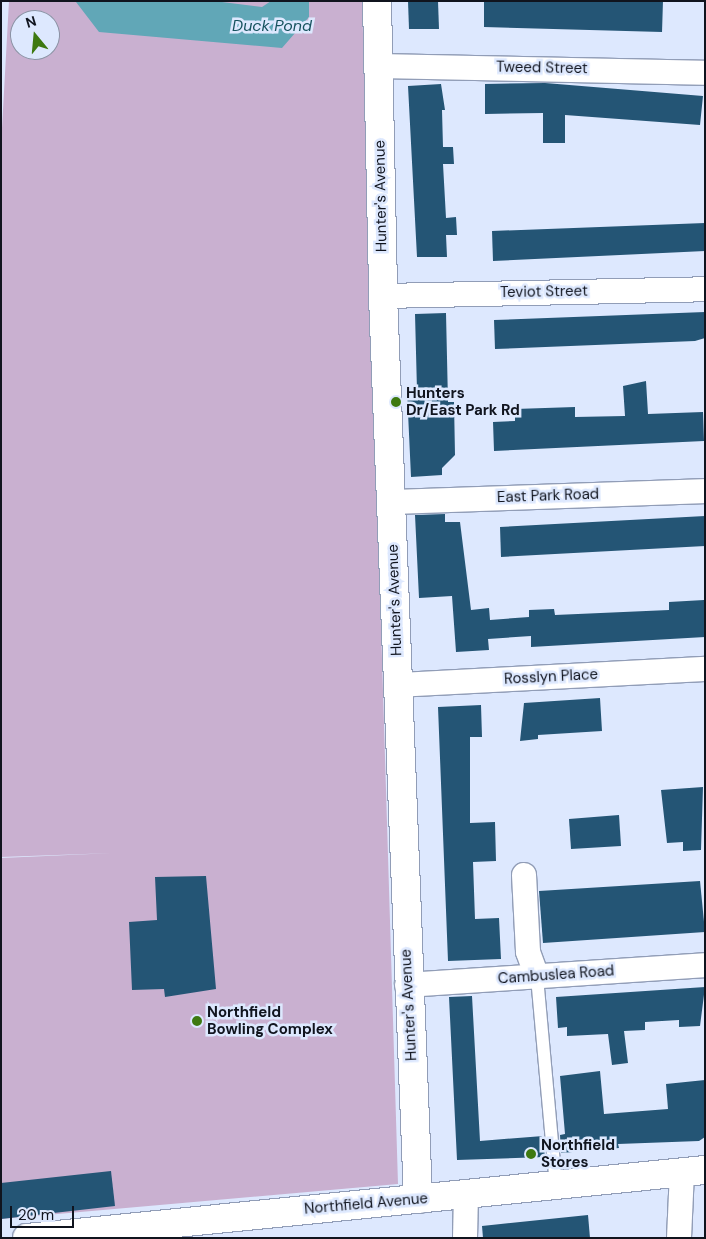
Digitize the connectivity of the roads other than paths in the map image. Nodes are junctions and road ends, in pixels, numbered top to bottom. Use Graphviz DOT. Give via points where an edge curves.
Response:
graph roads {
  1 [pos="376,1"];
  2 [pos="378,66"];
  3 [pos="705,73"];
  4 [pos="705,289"];
  5 [pos="383,296"];
  6 [pos="705,491"];
  7 [pos="391,502"];
  8 [pos="705,669"];
  9 [pos="398,685"];
  10 [pos="524,875"];
  11 [pos="705,965"];
  12 [pos="537,977"];
  13 [pos="407,985"];
  14 [pos="694,1171"];
  15 [pos="556,1184"];
  16 [pos="466,1194"];
  17 [pos="418,1199"];
  18 [pos="181,1229"];
  19 [pos="27,1238"];
  20 [pos="465,1238"];
  21 [pos="679,1238"];
  1 -- 2 [label="street, Hunter's Avenue"];
  2 -- 3 [label="street, Tweed Street"];
  2 -- 5 [label="street, Hunter's Avenue"];
  4 -- 5 [label="street, Teviot Street"];
  5 -- 7 [label="street, Hunter's Avenue"];
  6 -- 7 [label="street, East Park Road"];
  7 -- 9 [label="street, Hunter's Avenue"];
  8 -- 9 [label="street, Rosslyn Place"];
  9 -- 13 [label="street, Hunter's Avenue"];
  10 -- 12 [label="street" via="528,952"];
  11 -- 12 [label="street, Cambuslea Road"];
  12 -- 13 [label="street, Cambuslea Road"];
  12 -- 15 [label="lane"];
  13 -- 17 [label="street, Hunter's Avenue"];
  14 -- 15 [label="street, Northfield Avenue"];
  14 -- 21 [label="street"];
  15 -- 16 [label="street, Northfield Avenue"];
  16 -- 17 [label="street, Northfield Avenue"];
  16 -- 20 [label="street"];
  17 -- 18 [label="street, Northfield Avenue"];
  18 -- 19 [label="street, Northfield Avenue"];
}
